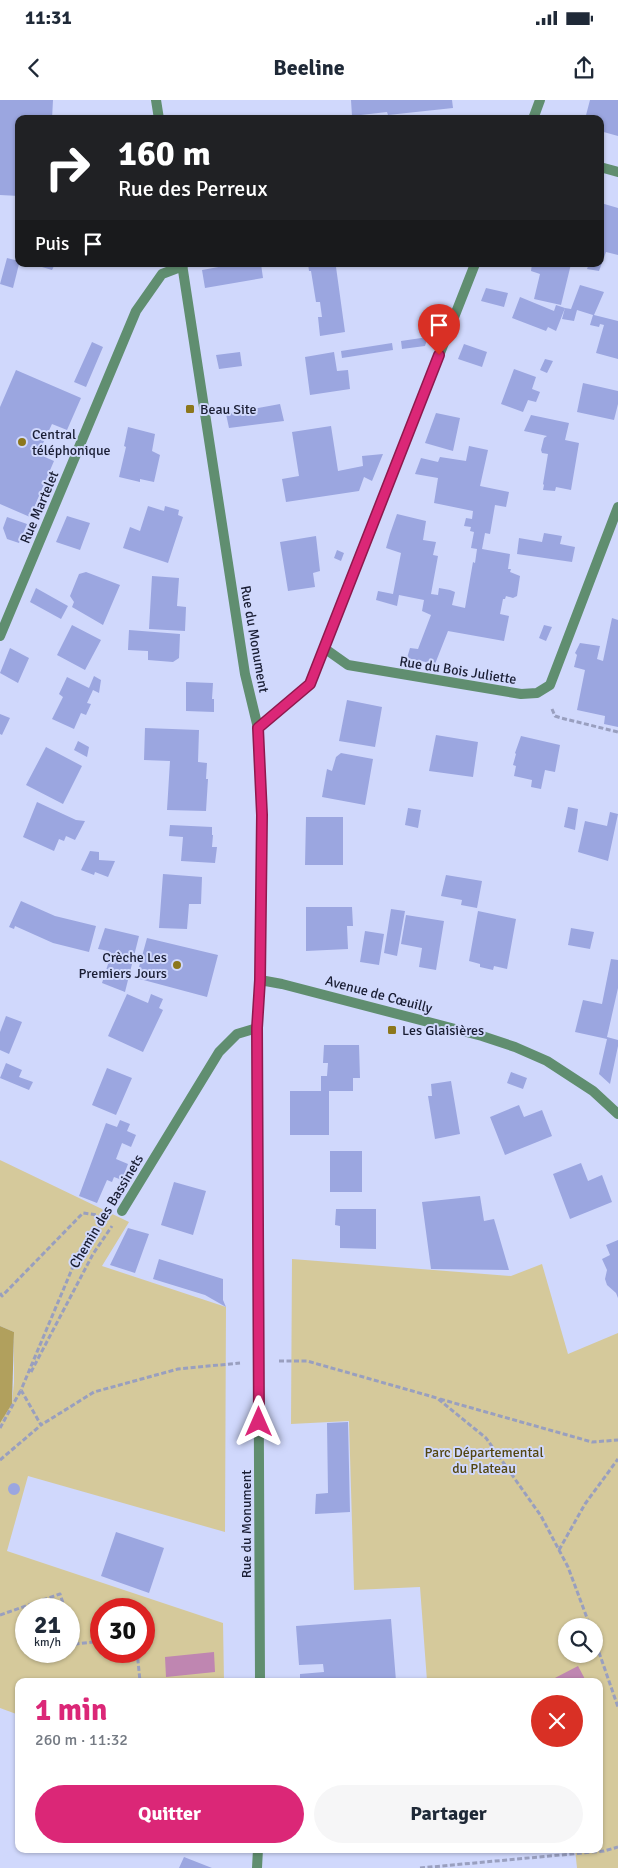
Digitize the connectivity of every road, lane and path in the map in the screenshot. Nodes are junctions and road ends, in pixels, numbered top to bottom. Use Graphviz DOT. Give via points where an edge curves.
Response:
graph roads {
  1 [pos="156,100"];
  2 [pos="540,100"];
  3 [pos="158,115"];
  4 [pos="534,115"];
  5 [pos="604,168"];
  6 [pos="618,172"];
  7 [pos="178,267"];
  8 [pos="182,267"];
  9 [pos="474,267"];
  10 [pos="618,507"];
  11 [pos="0,636"];
  12 [pos="324,648"];
  13 [pos="552,708"];
  14 [pos="258,728"];
  15 [pos="618,732"];
  16 [pos="260,980"];
  17 [pos="257,1028"];
  18 [pos="618,1114"];
  19 [pos="122,1211"];
  20 [pos="0,1293"];
  21 [pos="259,1362"];
  22 [pos="21,1390"];
  23 [pos="437,1398"];
  24 [pos="41,1425"];
  25 [pos="0,1428"];
  26 [pos="618,1440"];
  27 [pos="618,1459"];
  28 [pos="0,1460"];
  29 [pos="559,1550"];
  30 [pos="49,1598"];
  31 [pos="61,1598"];
  32 [pos="15,1610"];
  33 [pos="0,1615"];
  34 [pos="587,1618"];
  35 [pos="138,1663"];
  36 [pos="603,1663"];
  37 [pos="140,1678"];
  38 [pos="260,1678"];
  39 [pos="618,1707"];
  40 [pos="618,1847"];
  41 [pos="603,1850"];
  42 [pos="258,1853"];
  43 [pos="573,1853"];
  44 [pos="257,1868"];
  45 [pos="420,1868"];
  1 -- 3 [label="street"];
  2 -- 4 [label="street"];
  5 -- 6 [label="street"];
  7 -- 11 [label="street, Rue Martelet" via="162,274 136,311"];
  8 -- 14 [label="street, Rue du Monument" via="246,674"];
  9 -- 12 [label="street"];
  10 -- 12 [label="street, Rue du Bois Juliette" via="550,685 537,693 521,694 348,665"];
  12 -- 14 [label="street" via="310,684"];
  13 -- 15 [label="path" via="555,716"];
  14 -- 16 [label="street, Rue du Monument" via="262,815"];
  16 -- 17 [label="street, Rue du Monument"];
  16 -- 18 [label="street, Avenue de Cœuilly" via="514,1047 547,1061 593,1091"];
  17 -- 19 [label="street, Chemin des Bassinets" via="237,1034 219,1052"];
  17 -- 21 [label="street, Rue du Monument"];
  19 -- 22 [label="path, Chemin des Bassinets" via="93,1254"];
  20 -- 22 [label="path" via="2,1296 83,1213 98,1215 100,1232 80,1250"];
  21 -- 23 [label="path" via="307,1361"];
  21 -- 24 [label="path" via="178,1369 94,1392"];
  21 -- 38 [label="street, Rue du Monument"];
  22 -- 24 [label="path"];
  22 -- 25 [label="path, Chemin des Bassinets"];
  23 -- 26 [label="path" via="592,1442"];
  23 -- 29 [label="path" via="486,1438 542,1516"];
  24 -- 28 [label="path"];
  27 -- 29 [label="path" via="585,1504"];
  29 -- 34 [label="path"];
  30 -- 31 [label="path" via="60,1594"];
  32 -- 33 [label="path"];
  35 -- 37 [label="path"];
  36 -- 39 [label="path"];
  40 -- 41 [label="path"];
  42 -- 44 [label="street"];
  43 -- 45 [label="path"];
}
